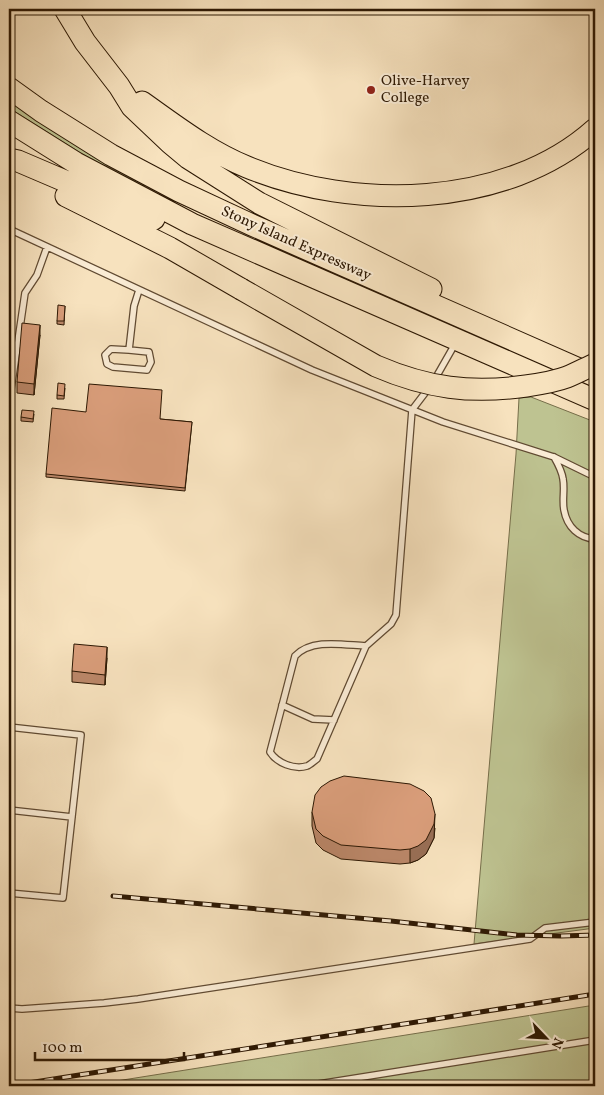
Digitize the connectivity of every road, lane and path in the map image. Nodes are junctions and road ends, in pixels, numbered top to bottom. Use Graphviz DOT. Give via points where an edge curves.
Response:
graph roads {
  1 [pos="65,9"];
  2 [pos="119,86"];
  3 [pos="9,88"];
  4 [pos="9,121"];
  5 [pos="595,128"];
  6 [pos="9,159"];
  7 [pos="9,165"];
  8 [pos="9,229"];
  9 [pos="47,247"];
  10 [pos="332,285"];
  11 [pos="139,290"];
  12 [pos="458,340"];
  13 [pos="518,342"];
  14 [pos="130,350"];
  15 [pos="595,364"];
  16 [pos="595,376"];
  17 [pos="10,396"];
  18 [pos="595,400"];
  19 [pos="412,410"];
  20 [pos="554,457"];
  21 [pos="595,477"];
  22 [pos="595,539"];
  23 [pos="366,646"];
  24 [pos="282,705"];
  25 [pos="334,720"];
  26 [pos="9,727"];
  27 [pos="9,810"];
  28 [pos="72,817"];
  29 [pos="9,893"];
  30 [pos="595,922"];
  31 [pos="9,1008"];
  32 [pos="595,1040"];
  33 [pos="306,1086"];
  1 -- 2 [label="highway" via="85,42"];
  2 -- 5 [label="highway" via="196,142 223,156 296,184 352,194 435,194 492,183 544,163"];
  2 -- 13 [label="highway" via="132,107 147,122 215,177 259,203 486,317"];
  3 -- 13 [label="highway, Stony Island Expressway" via="111,155 179,191"];
  4 -- 10 [label="highway, Stony Island Expressway" via="76,163 176,216"];
  6 -- 10 [label="highway" via="286,275"];
  7 -- 15 [label="highway, bridge" via="170,248 398,376 441,387 506,389 566,377"];
  8 -- 9 [label="lane"];
  9 -- 11 [label="lane"];
  9 -- 17 [label="lane" via="37,275 25,293"];
  10 -- 12 [label="highway, Stony Island Expressway"];
  11 -- 14 [label="lane" via="134,306"];
  11 -- 19 [label="lane" via="312,370"];
  12 -- 18 [label="highway, Stony Island Expressway"];
  12 -- 19 [label="lane" via="440,373"];
  13 -- 16 [label="highway, Stony Island Expressway"];
  14 -- 14 [label="lane" via="149,352 151,362 147,370 107,364 105,356 111,349"];
  19 -- 20 [label="lane"];
  19 -- 23 [label="lane" via="396,615 391,624"];
  20 -- 21 [label="lane"];
  20 -- 22 [label="lane" via="564,481 567,522 585,538"];
  23 -- 24 [label="lane" via="316,645 302,648 295,656"];
  23 -- 25 [label="lane"];
  24 -- 25 [label="lane" via="313,719"];
  24 -- 25 [label="lane" via="270,752 279,761 296,767 308,766 317,759"];
  26 -- 28 [label="lane" via="81,735"];
  27 -- 28 [label="lane"];
  28 -- 29 [label="lane" via="63,898"];
  30 -- 31 [label="lane" via="545,928 530,940 138,999"];
  32 -- 33 [label="lane"];
}
